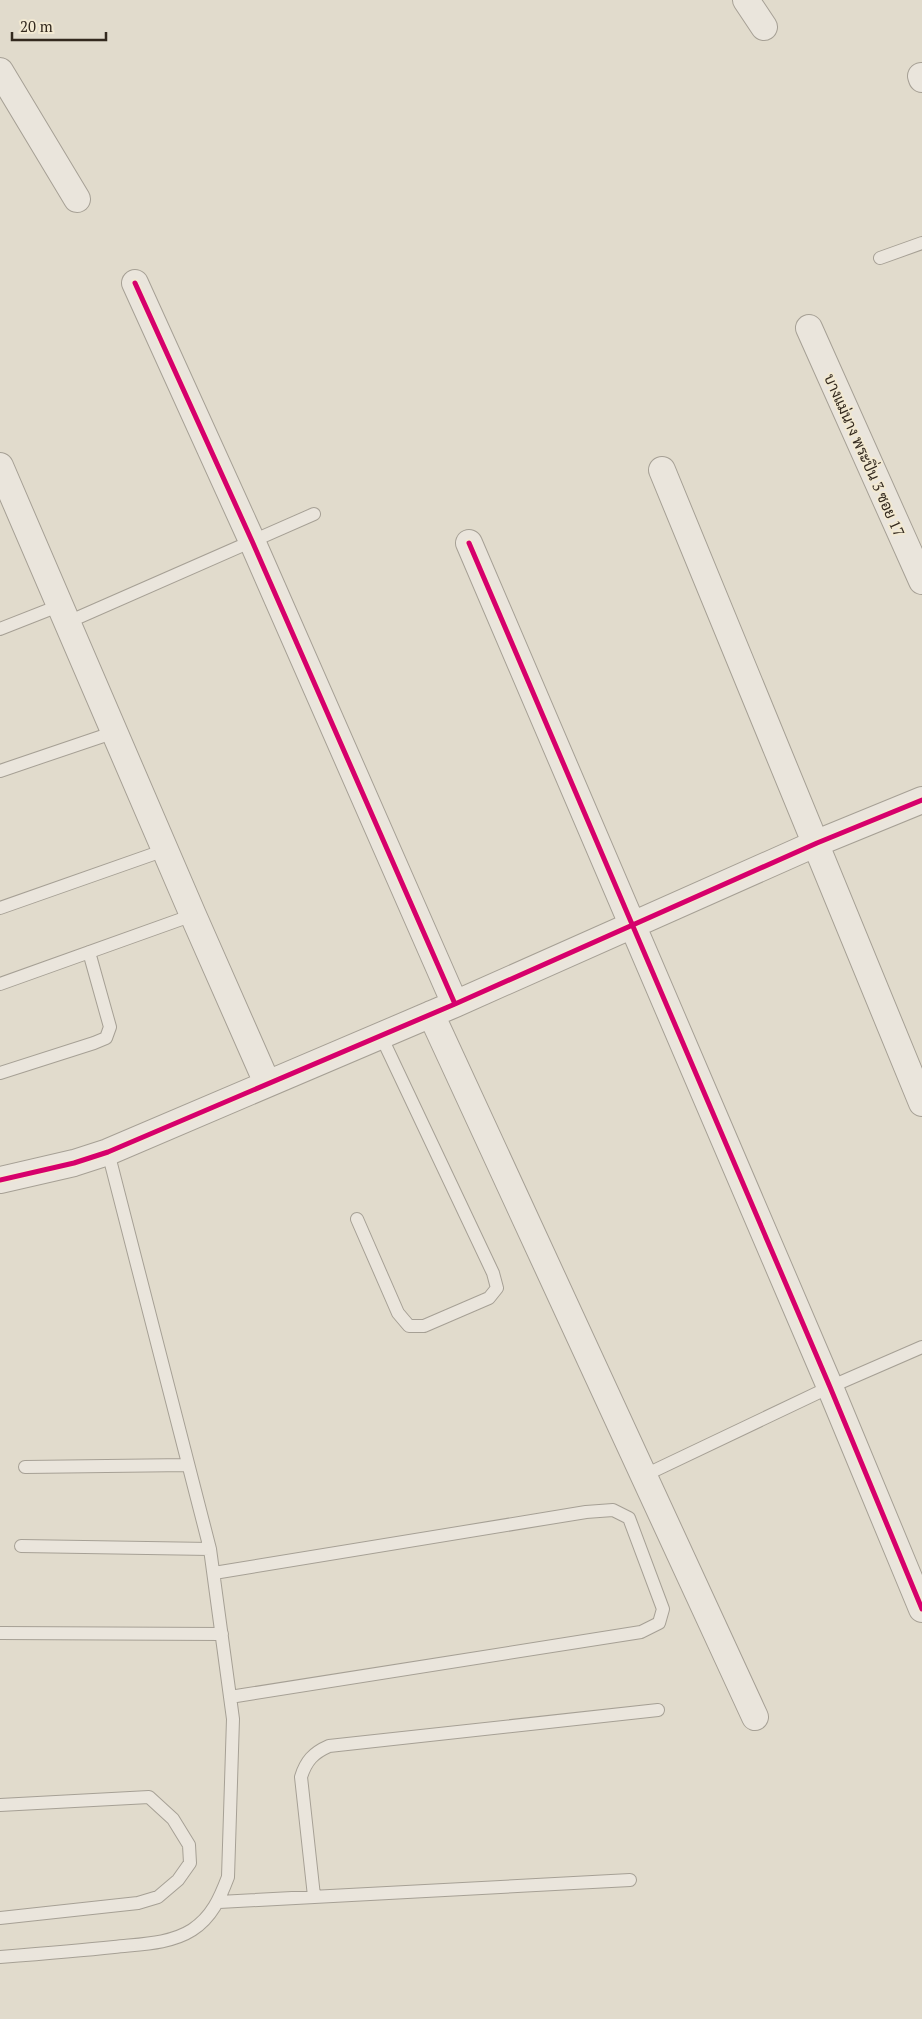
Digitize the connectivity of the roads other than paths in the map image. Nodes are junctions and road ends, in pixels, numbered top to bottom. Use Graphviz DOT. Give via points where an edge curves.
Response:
graph roads {
  1 [pos="746,0"];
  2 [pos="764,27"];
  3 [pos="0,71"];
  4 [pos="77,199"];
  5 [pos="922,243"];
  6 [pos="880,258"];
  7 [pos="135,284"];
  8 [pos="809,328"];
  9 [pos="662,470"];
  10 [pos="1,472"];
  11 [pos="314,514"];
  12 [pos="252,542"];
  13 [pos="469,543"];
  14 [pos="922,581"];
  15 [pos="64,614"];
  16 [pos="0,629"];
  17 [pos="115,732"];
  18 [pos="0,771"];
  19 [pos="922,800"];
  20 [pos="817,843"];
  21 [pos="165,850"];
  22 [pos="0,908"];
  23 [pos="193,915"];
  24 [pos="632,926"];
  25 [pos="89,952"];
  26 [pos="0,984"];
  27 [pos="455,1004"];
  28 [pos="431,1014"];
  29 [pos="381,1036"];
  30 [pos="0,1073"];
  31 [pos="268,1083"];
  32 [pos="922,1103"];
  33 [pos="108,1152"];
  34 [pos="0,1180"];
  35 [pos="357,1219"];
  36 [pos="922,1347"];
  37 [pos="830,1387"];
  38 [pos="188,1465"];
  39 [pos="25,1467"];
  40 [pos="643,1476"];
  41 [pos="21,1546"];
  42 [pos="210,1549"];
  43 [pos="214,1573"];
  44 [pos="922,1609"];
  45 [pos="0,1633"];
  46 [pos="222,1634"];
  47 [pos="230,1697"];
  48 [pos="658,1710"];
  49 [pos="756,1718"];
  50 [pos="0,1805"];
  51 [pos="630,1880"];
  52 [pos="314,1896"];
  53 [pos="219,1902"];
  54 [pos="0,1918"];
  55 [pos="0,1957"];
  1 -- 2 [label="street"];
  3 -- 4 [label="street"];
  5 -- 6 [label="lane"];
  7 -- 12 [label="street"];
  8 -- 14 [label="street, บางแม่นาง พระปิ่น 3 ซอย 17"];
  9 -- 20 [label="street"];
  10 -- 15 [label="street"];
  11 -- 12 [label="lane"];
  12 -- 15 [label="lane"];
  12 -- 27 [label="street"];
  13 -- 24 [label="street"];
  15 -- 16 [label="lane"];
  15 -- 17 [label="street"];
  17 -- 18 [label="lane"];
  17 -- 21 [label="street"];
  19 -- 20 [label="street"];
  20 -- 24 [label="street"];
  20 -- 32 [label="street"];
  21 -- 22 [label="lane"];
  21 -- 23 [label="street"];
  23 -- 25 [label="lane"];
  23 -- 31 [label="street"];
  24 -- 27 [label="street"];
  24 -- 37 [label="street"];
  25 -- 26 [label="lane"];
  25 -- 30 [label="lane" via="110,1027 106,1038"];
  27 -- 28 [label="street"];
  28 -- 29 [label="street"];
  28 -- 40 [label="street"];
  29 -- 31 [label="street"];
  29 -- 35 [label="lane" via="493,1272 497,1288 489,1298 424,1326 408,1326 398,1313"];
  31 -- 33 [label="street"];
  33 -- 34 [label="street"];
  33 -- 38 [label="lane"];
  36 -- 37 [label="lane"];
  37 -- 40 [label="lane"];
  37 -- 44 [label="street"];
  38 -- 39 [label="lane"];
  38 -- 42 [label="lane"];
  40 -- 49 [label="street"];
  41 -- 42 [label="lane"];
  42 -- 43 [label="lane"];
  43 -- 46 [label="lane"];
  43 -- 47 [label="lane" via="614,1510 629,1518 663,1609 659,1623 641,1632"];
  45 -- 46 [label="lane"];
  46 -- 47 [label="lane"];
  47 -- 53 [label="lane" via="233,1719 228,1877"];
  48 -- 52 [label="lane" via="329,1746 317,1751 305,1764 301,1777"];
  50 -- 54 [label="lane" via="150,1797 173,1819 189,1845 190,1863 178,1880 158,1897 138,1903"];
  51 -- 52 [label="lane"];
  52 -- 53 [label="lane"];
  53 -- 55 [label="lane" via="192,1930 163,1942"];
}
